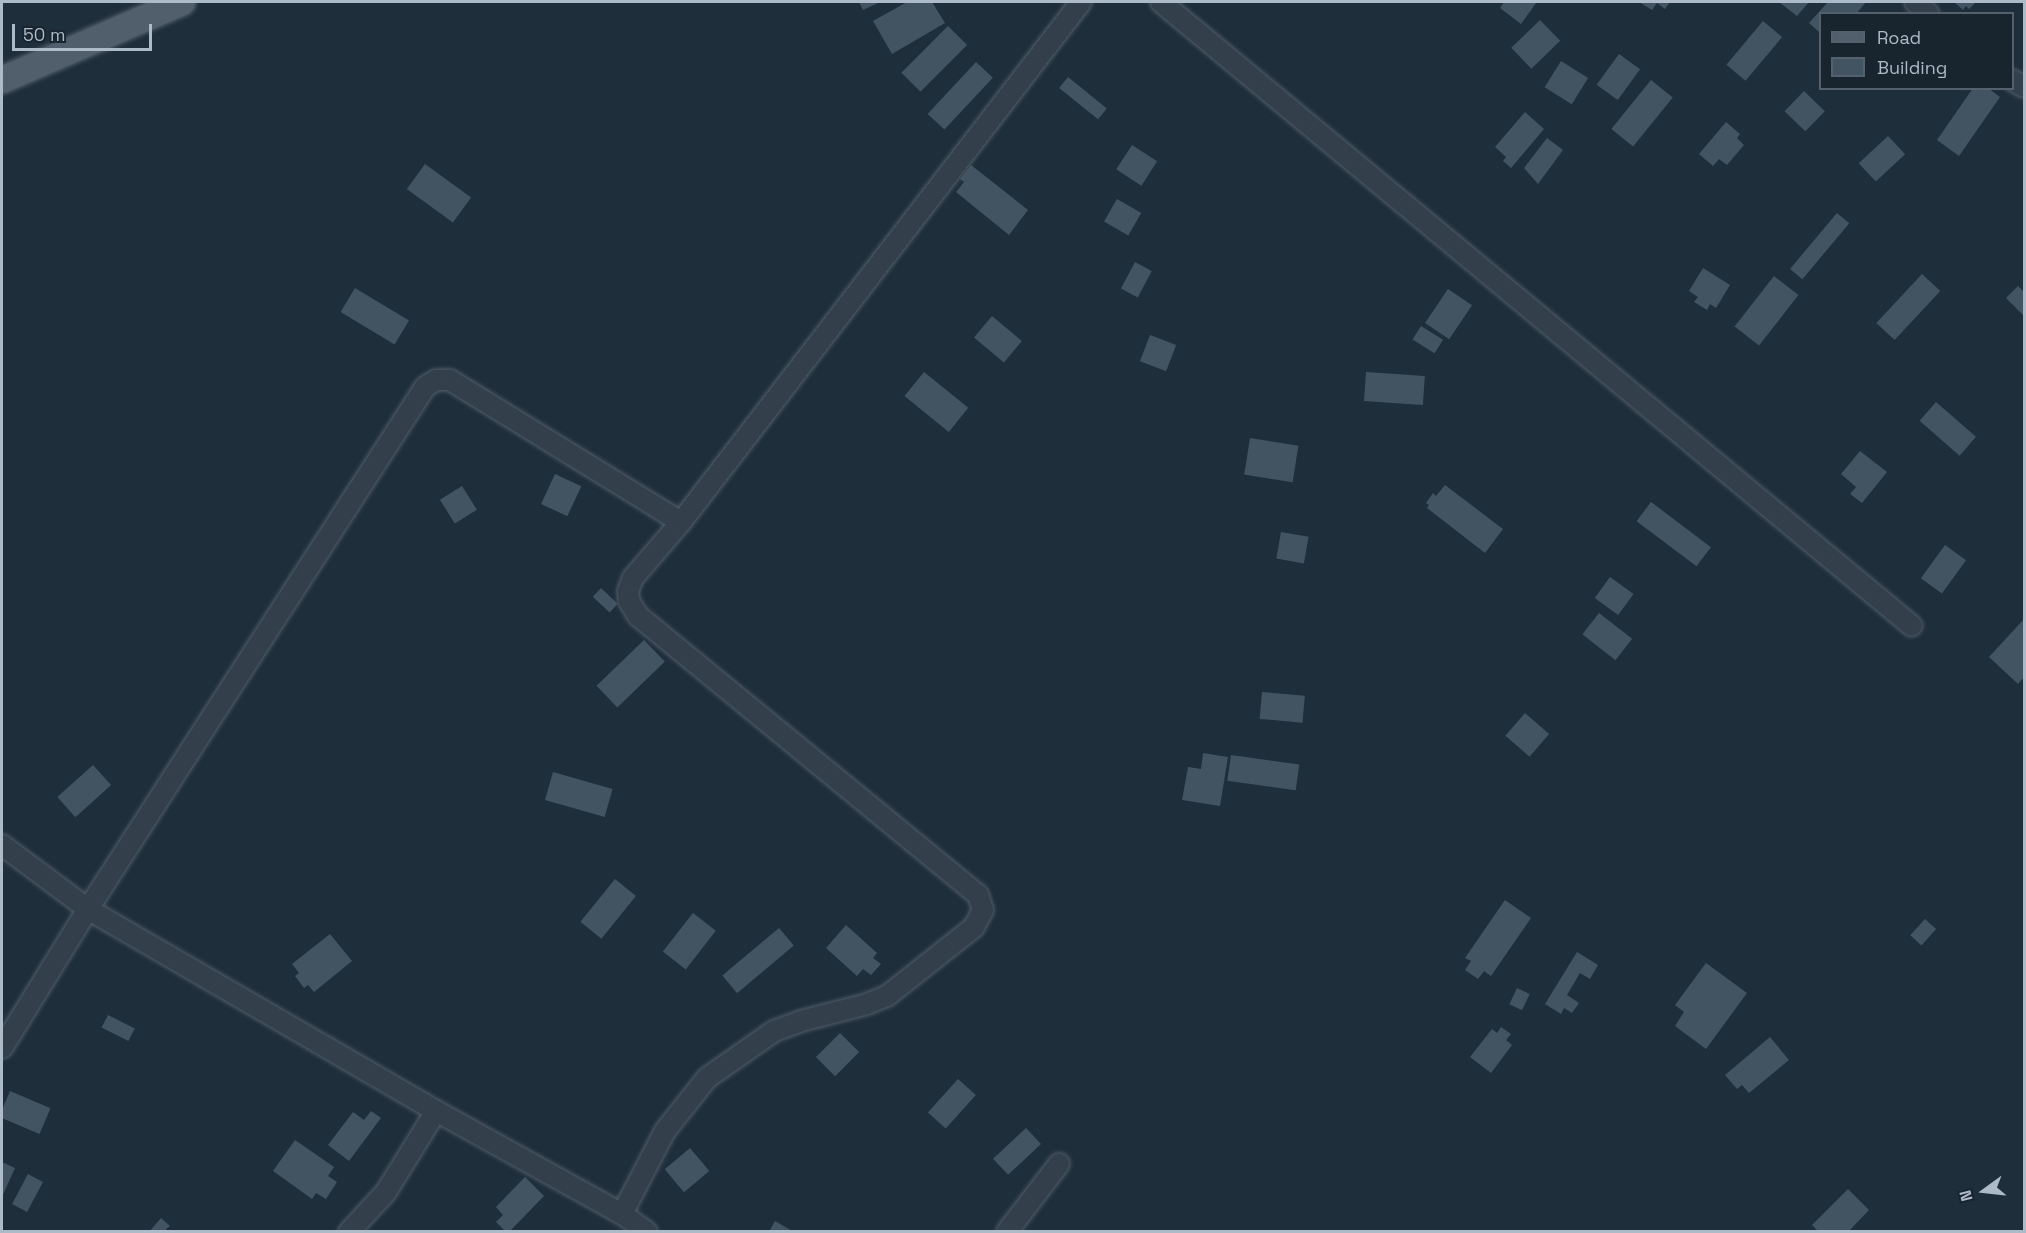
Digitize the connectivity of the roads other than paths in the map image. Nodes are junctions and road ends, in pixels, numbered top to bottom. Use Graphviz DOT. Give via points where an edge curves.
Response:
graph roads {
  1 [pos="182,2"];
  2 [pos="1081,2"];
  3 [pos="1161,2"];
  4 [pos="1915,2"];
  5 [pos="1927,12"];
  6 [pos="2,80"];
  7 [pos="681,522"];
  8 [pos="1912,626"];
  9 [pos="2,845"];
  10 [pos="88,909"];
  11 [pos="2,1048"];
  12 [pos="436,1110"];
  13 [pos="1059,1164"];
  14 [pos="622,1214"];
  15 [pos="645,1231"];
  16 [pos="349,1232"];
  17 [pos="1007,1232"];
  1 -- 6 [label="main road"];
  2 -- 7 [label="street"];
  3 -- 8 [label="street"];
  4 -- 5 [label="street"];
  7 -- 10 [label="street" via="450,380 436,380 425,387"];
  7 -- 14 [label="street" via="633,578 629,601 638,616 978,895 982,910 974,927 886,996 774,1031 707,1078 665,1131"];
  9 -- 10 [label="street"];
  10 -- 11 [label="street"];
  10 -- 12 [label="street"];
  12 -- 14 [label="street"];
  12 -- 16 [label="street" via="386,1192"];
  13 -- 17 [label="street"];
  14 -- 15 [label="street"];
}
